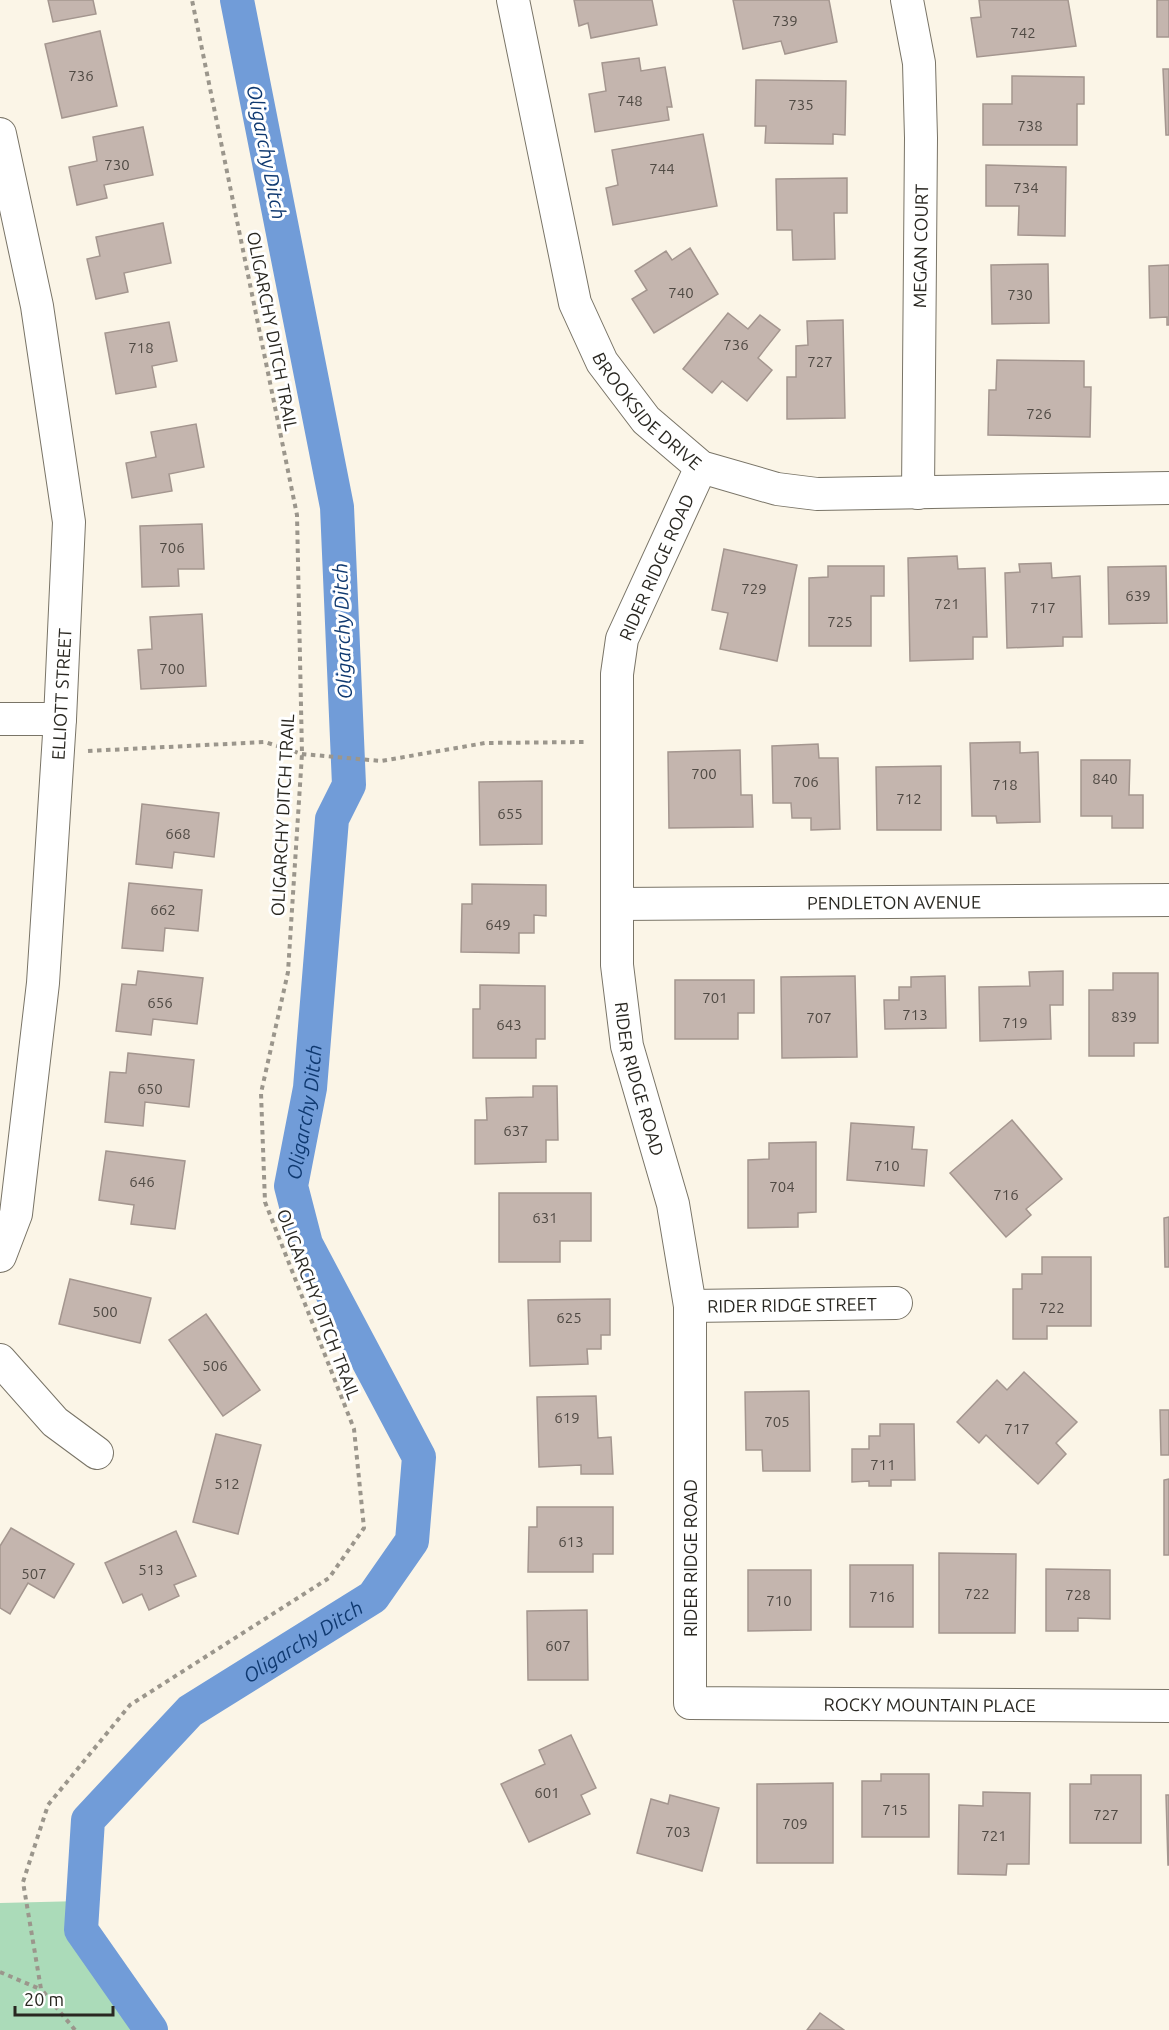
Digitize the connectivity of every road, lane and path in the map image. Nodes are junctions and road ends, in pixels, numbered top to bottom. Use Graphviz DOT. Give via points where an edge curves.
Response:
graph roads {
  1 [pos="192,0"];
  2 [pos="513,0"];
  3 [pos="907,0"];
  4 [pos="0,134"];
  5 [pos="701,467"];
  6 [pos="1169,488"];
  7 [pos="918,493"];
  8 [pos="60,718"];
  9 [pos="0,719"];
  10 [pos="617,742"];
  11 [pos="58,753"];
  12 [pos="302,754"];
  13 [pos="1169,900"];
  14 [pos="618,904"];
  15 [pos="0,1256"];
  16 [pos="896,1303"];
  17 [pos="690,1306"];
  18 [pos="0,1360"];
  19 [pos="98,1452"];
  20 [pos="690,1703"];
  21 [pos="1169,1706"];
  22 [pos="0,1972"];
  23 [pos="41,1989"];
  24 [pos="75,2030"];
  1 -- 12 [label="path, OLIGARCHY DITCH TRAIL" via="297,515"];
  2 -- 5 [label="street, BROOKSIDE DRIVE" via="575,303 602,362 646,420"];
  3 -- 7 [label="street, MEGAN COURT" via="919,63 921,138"];
  4 -- 8 [label="street, ELLIOTT STREET" via="37,306 69,522"];
  5 -- 7 [label="street, BROOKSIDE DRIVE" via="777,489 817,494"];
  5 -- 10 [label="street, RIDER RIDGE ROAD" via="622,639 617,674"];
  6 -- 7 [label="street, BROOKSIDE DRIVE"];
  8 -- 9 [label="street"];
  8 -- 11 [label="street, ELLIOTT STREET"];
  10 -- 12 [label="path" via="485,743 381,761"];
  10 -- 14 [label="street, RIDER RIDGE ROAD"];
  11 -- 12 [label="path" via="265,742"];
  11 -- 15 [label="street, ELLIOTT STREET" via="43,983 16,1214"];
  12 -- 23 [label="path, OLIGARCHY DITCH TRAIL" via="288,972 261,1093 265,1202 354,1429 364,1528 329,1578 130,1705 48,1805 23,1882"];
  13 -- 14 [label="street, PENDLETON AVENUE"];
  14 -- 17 [label="street, RIDER RIDGE ROAD" via="617,965 627,1046 673,1203"];
  16 -- 17 [label="street, RIDER RIDGE STREET"];
  17 -- 20 [label="street, RIDER RIDGE ROAD"];
  18 -- 19 [label="street" via="55,1422"];
  20 -- 21 [label="street, ROCKY MOUNTAIN PLACE"];
  22 -- 23 [label="path"];
  23 -- 24 [label="path"];
}
